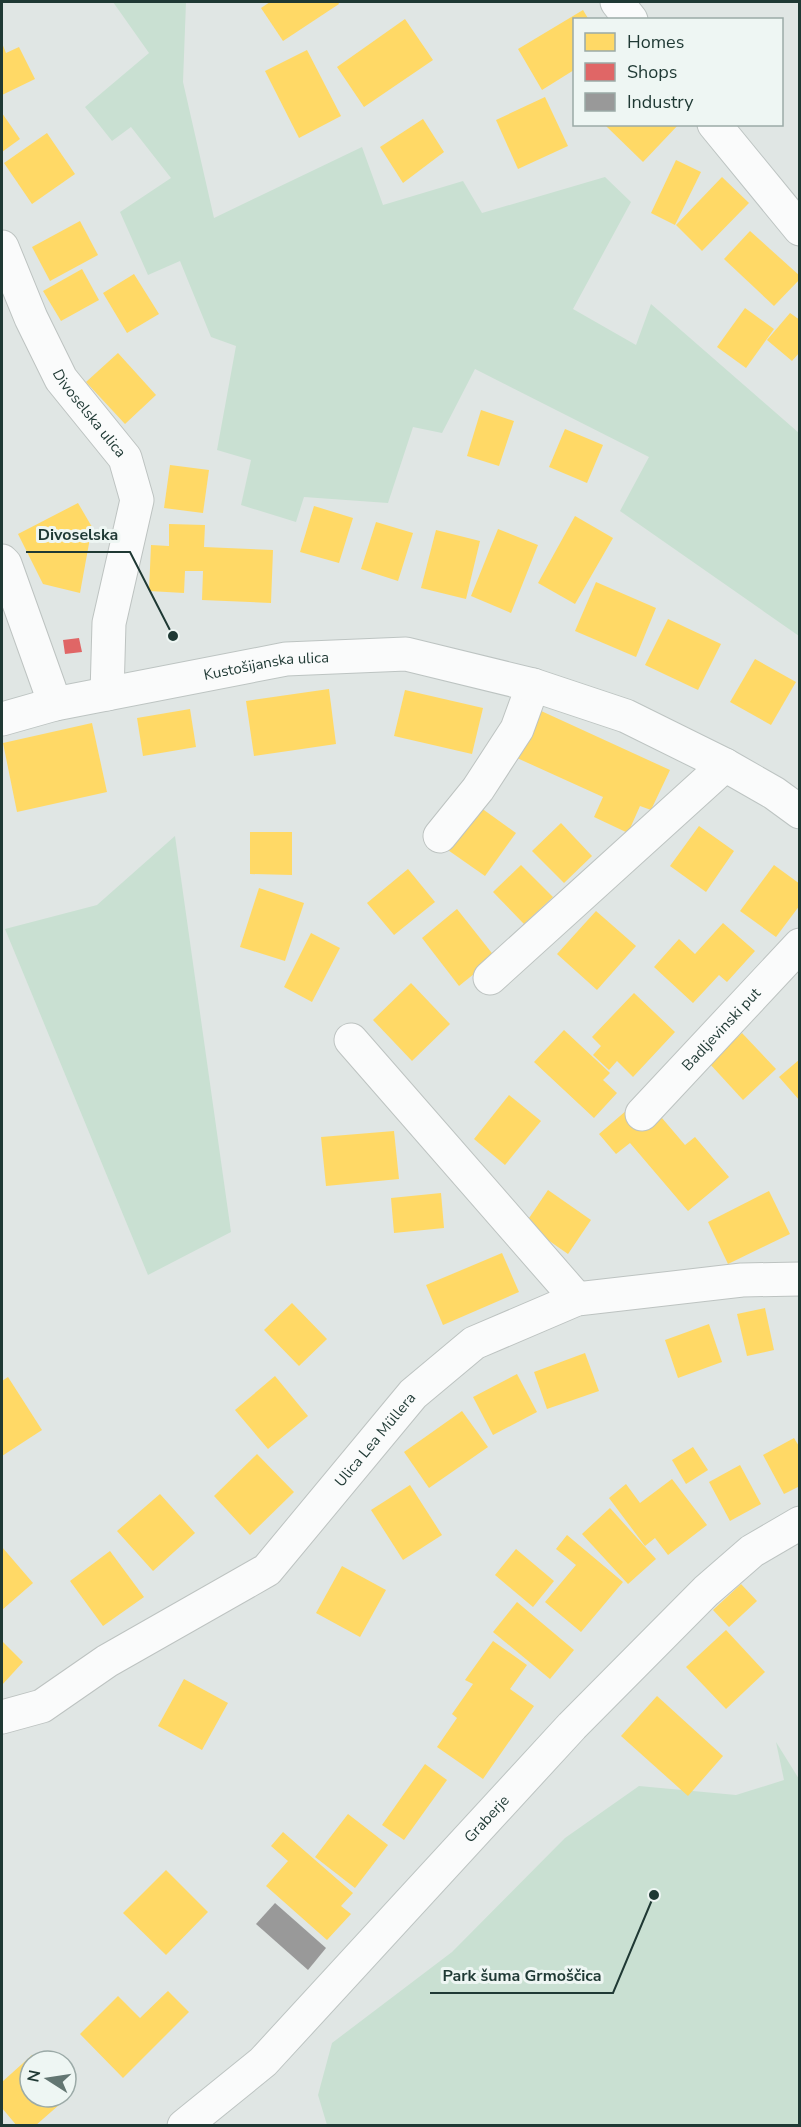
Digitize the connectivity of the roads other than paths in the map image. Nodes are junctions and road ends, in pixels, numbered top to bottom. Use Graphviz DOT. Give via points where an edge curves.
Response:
graph roads {
  1 [pos="617,2"];
  2 [pos="629,18"];
  3 [pos="716,126"];
  4 [pos="800,229"];
  5 [pos="2,246"];
  6 [pos="2,561"];
  7 [pos="533,685"];
  8 [pos="107,694"];
  9 [pos="55,704"];
  10 [pos="2,719"];
  11 [pos="725,765"];
  12 [pos="800,812"];
  13 [pos="440,836"];
  14 [pos="800,945"];
  15 [pos="490,978"];
  16 [pos="351,1041"];
  17 [pos="642,1114"];
  18 [pos="800,1279"];
  19 [pos="577,1299"];
  20 [pos="800,1523"];
  21 [pos="2,1717"];
  22 [pos="184,2126"];
  1 -- 2 [label="street"];
  3 -- 4 [label="street"];
  5 -- 8 [label="street, Divoselska ulica" via="61,379 125,458 137,500 109,623"];
  6 -- 9 [label="street"];
  7 -- 8 [label="street, Kustošijanska ulica" via="406,654 286,659"];
  7 -- 11 [label="street, Kustošijanska ulica" via="626,716"];
  7 -- 13 [label="street" via="517,729 478,789"];
  8 -- 9 [label="street, Kustošijanska ulica"];
  9 -- 10 [label="street, Kustošijanska ulica"];
  11 -- 12 [label="street, Kustošijanska ulica"];
  11 -- 15 [label="street"];
  14 -- 17 [label="street, Badljevinski put"];
  16 -- 19 [label="street"];
  18 -- 19 [label="street, Ulica Lea Müllera" via="742,1280"];
  19 -- 21 [label="street, Ulica Lea Müllera" via="474,1343 413,1394 267,1570 107,1661 42,1706"];
  20 -- 22 [label="street, Graberje" via="752,1551 706,1591 572,1726 263,2062"];
}
